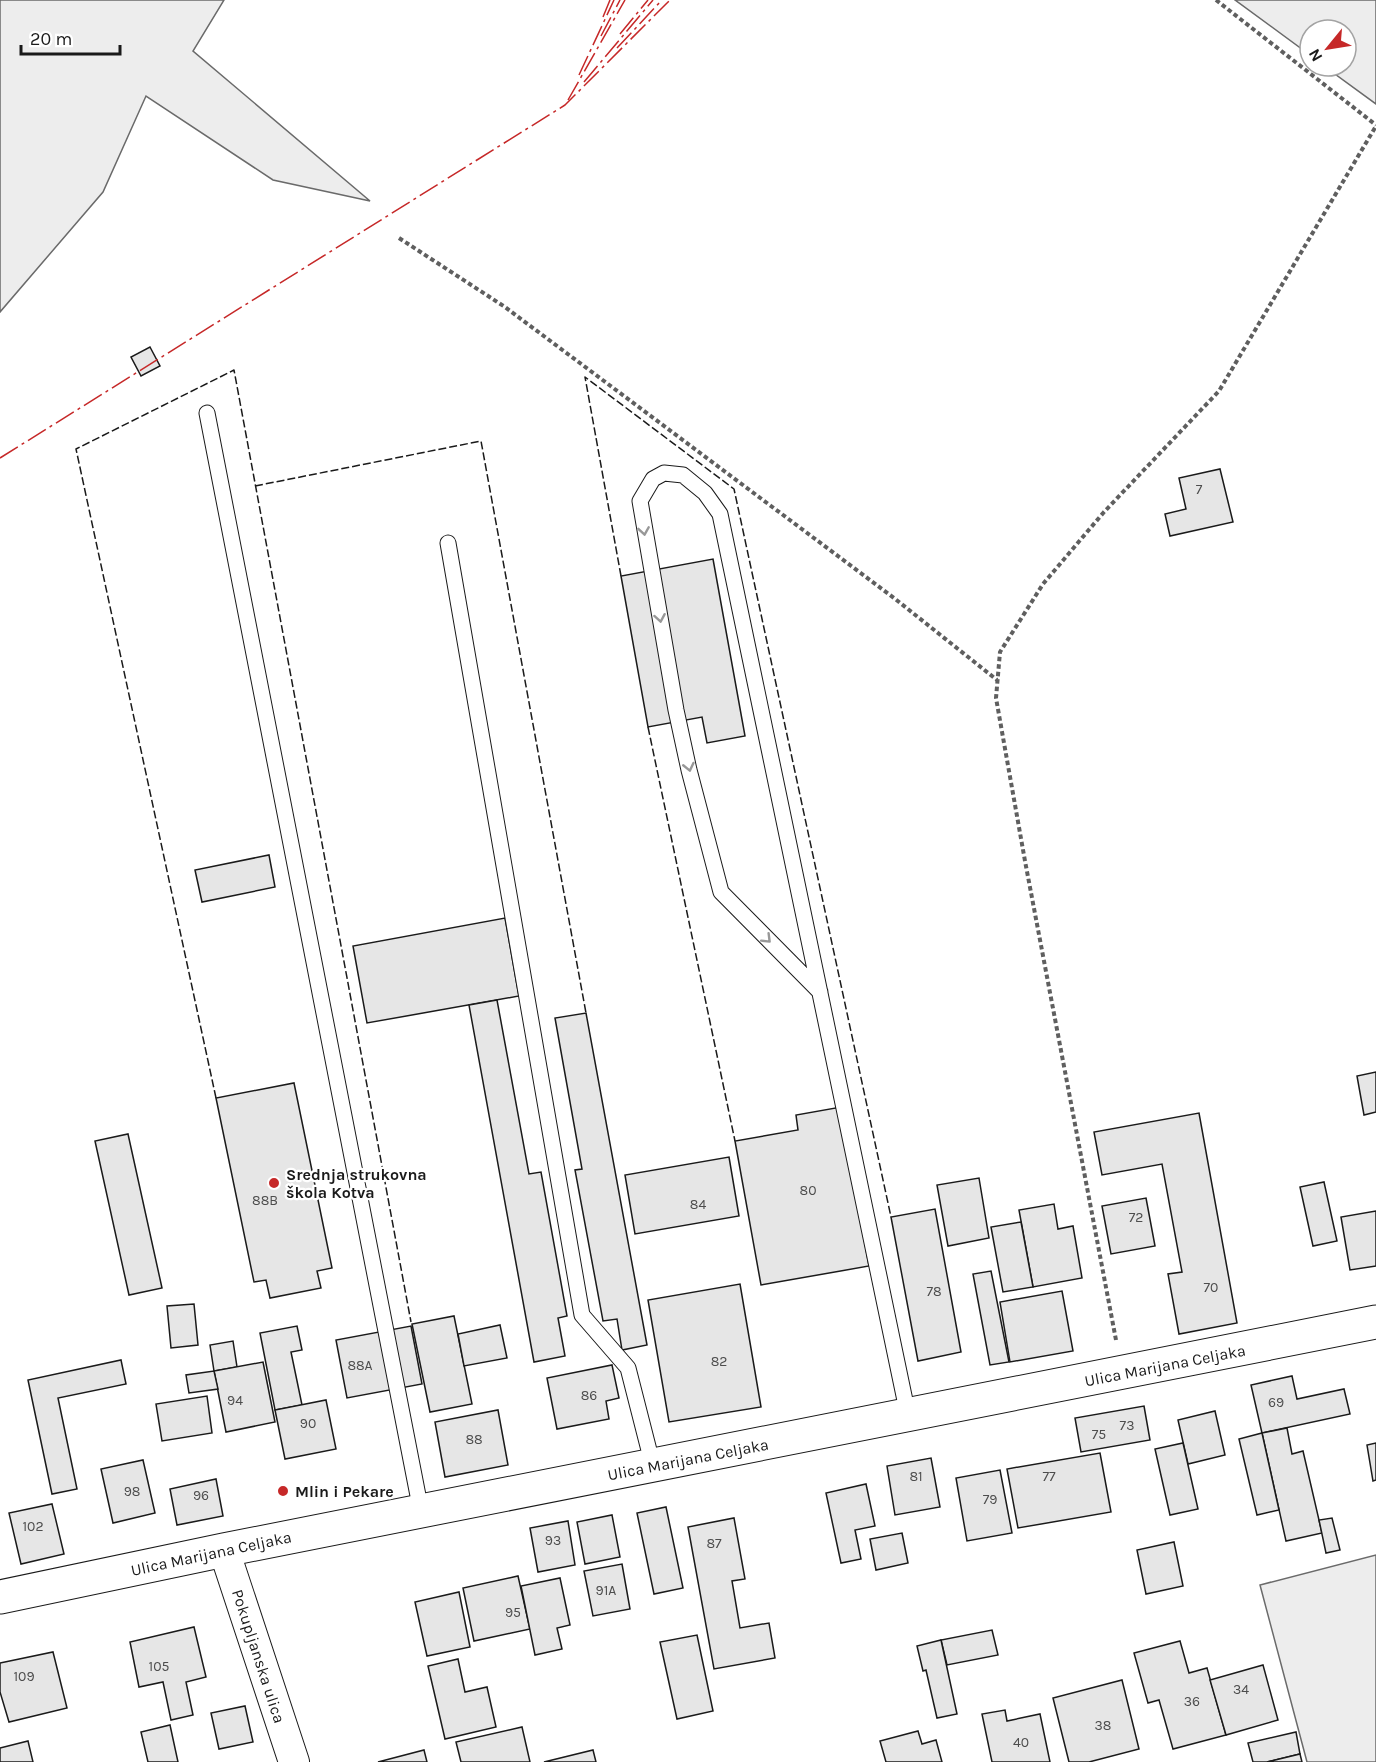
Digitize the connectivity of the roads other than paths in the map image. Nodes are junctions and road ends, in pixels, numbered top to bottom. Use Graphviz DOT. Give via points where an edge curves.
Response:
graph roads {
  1 [pos="207,413"];
  2 [pos="448,543"];
  3 [pos="820,992"];
  4 [pos="1376,1322"];
  5 [pos="908,1416"];
  6 [pos="653,1466"];
  7 [pos="421,1511"];
  8 [pos="224,1550"];
  9 [pos="0,1597"];
  10 [pos="294,1762"];
  1 -- 7 [label="lane"];
  2 -- 6 [label="lane" via="582,1315 628,1368"];
  3 -- 3 [label="lane, one-way" via="720,514 705,493 683,475 664,473 653,479 640,501 676,710 721,892"];
  3 -- 5 [label="lane"];
  4 -- 5 [label="main road, Ulica Marijana Celjaka"];
  5 -- 6 [label="main road, Ulica Marijana Celjaka"];
  6 -- 7 [label="main road, Ulica Marijana Celjaka"];
  7 -- 8 [label="main road, Ulica Marijana Celjaka"];
  8 -- 9 [label="main road, Ulica Marijana Celjaka"];
  8 -- 10 [label="street, Pokupljanska ulica"];
}
